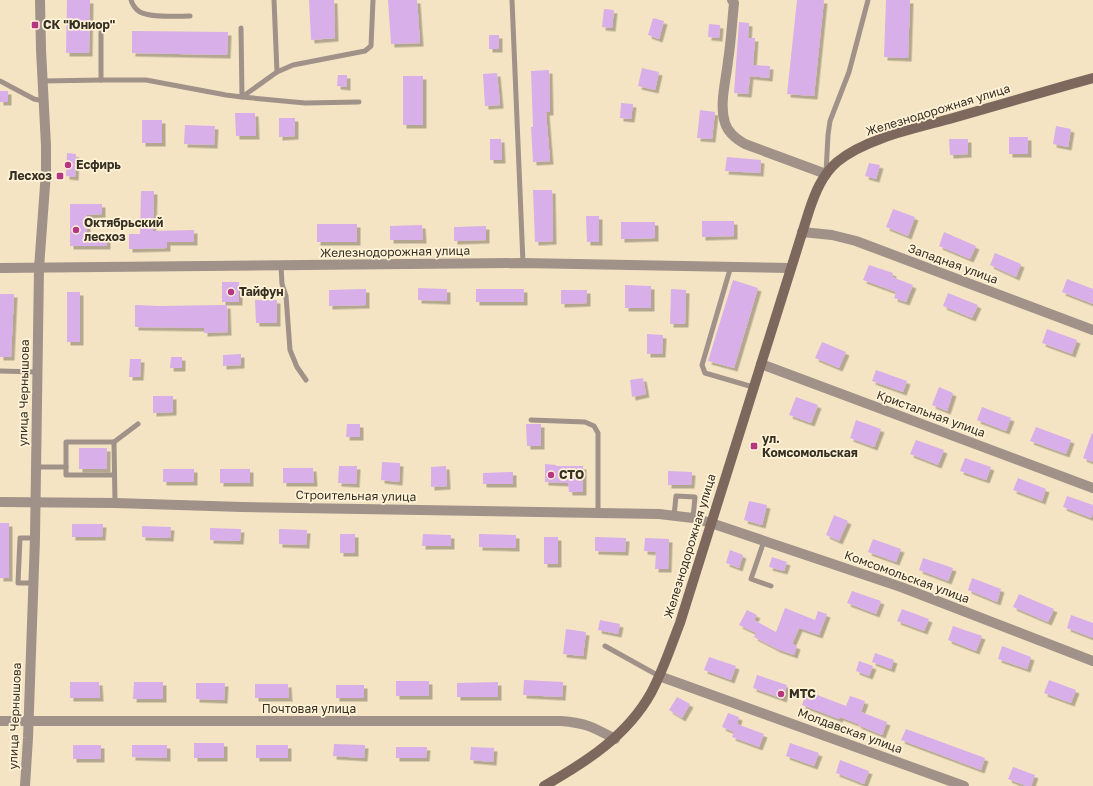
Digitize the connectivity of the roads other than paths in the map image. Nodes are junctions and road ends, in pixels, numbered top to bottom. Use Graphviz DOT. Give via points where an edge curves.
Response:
graph roads {
  1 [pos="40,0"];
  2 [pos="131,0"];
  3 [pos="274,0"];
  4 [pos="373,0"];
  5 [pos="512,0"];
  6 [pos="868,0"];
  7 [pos="734,1"];
  8 [pos="190,16"];
  9 [pos="241,28"];
  10 [pos="101,30"];
  11 [pos="277,72"];
  12 [pos="1093,78"];
  13 [pos="101,80"];
  14 [pos="0,81"];
  15 [pos="43,81"];
  16 [pos="242,97"];
  17 [pos="44,101"];
  18 [pos="358,102"];
  19 [pos="826,174"];
  20 [pos="802,232"];
  21 [pos="523,263"];
  22 [pos="281,266"];
  23 [pos="731,266"];
  24 [pos="0,268"];
  25 [pos="39,268"];
  26 [pos="791,268"];
  27 [pos="1093,330"];
  28 [pos="760,364"];
  29 [pos="0,371"];
  30 [pos="38,372"];
  31 [pos="306,380"];
  32 [pos="754,387"];
  33 [pos="531,420"];
  34 [pos="138,424"];
  35 [pos="114,442"];
  36 [pos="36,467"];
  37 [pos="66,467"];
  38 [pos="114,475"];
  39 [pos="1093,488"];
  40 [pos="0,502"];
  41 [pos="35,503"];
  42 [pos="114,503"];
  43 [pos="598,514"];
  44 [pos="674,516"];
  45 [pos="693,518"];
  46 [pos="711,523"];
  47 [pos="35,538"];
  48 [pos="764,541"];
  49 [pos="32,583"];
  50 [pos="771,586"];
  51 [pos="605,646"];
  52 [pos="1093,661"];
  53 [pos="659,676"];
  54 [pos="0,721"];
  55 [pos="28,722"];
  56 [pos="615,739"];
  57 [pos="25,786"];
  58 [pos="544,786"];
  59 [pos="964,786"];
  1 -- 15 [label="street, улица Чернышова"];
  2 -- 8 [label="lane" via="139,12"];
  3 -- 11 [label="lane"];
  4 -- 11 [label="lane" via="371,46 364,51 293,65"];
  5 -- 21 [label="lane"];
  6 -- 19 [label="lane" via="849,72 830,121"];
  7 -- 19 [label="street" via="723,102 724,122 728,131 736,140 745,144"];
  9 -- 16 [label="lane"];
  10 -- 13 [label="lane"];
  11 -- 16 [label="lane"];
  12 -- 19 [label="main road, Железнодорожная улица" via="875,141 836,162"];
  13 -- 15 [label="lane"];
  13 -- 16 [label="lane" via="146,80"];
  14 -- 17 [label="lane" via="34,99"];
  15 -- 17 [label="street, улица Чернышова"];
  16 -- 18 [label="lane" via="306,103"];
  17 -- 25 [label="street, улица Чернышова" via="46,172"];
  19 -- 20 [label="main road, Железнодорожная улица" via="815,194"];
  20 -- 26 [label="main road, Железнодорожная улица"];
  20 -- 27 [label="street, Западная улица" via="856,241"];
  21 -- 22 [label="street, Железнодорожная улица"];
  21 -- 23 [label="street, Железнодорожная улица"];
  22 -- 25 [label="street, Железнодорожная улица"];
  22 -- 31 [label="lane" via="290,350"];
  23 -- 26 [label="street, Железнодорожная улица"];
  23 -- 32 [label="lane" via="702,366 705,373"];
  24 -- 25 [label="street, Железнодорожная улица"];
  25 -- 30 [label="street, улица Чернышова"];
  26 -- 28 [label="main road, Железнодорожная улица"];
  28 -- 32 [label="main road, Железнодорожная улица"];
  28 -- 39 [label="street, Кристальная улица"];
  29 -- 30 [label="lane"];
  30 -- 36 [label="street, улица Чернышова"];
  32 -- 46 [label="main road, Железнодорожная улица"];
  33 -- 43 [label="lane" via="585,422 594,426 598,433"];
  34 -- 35 [label="lane"];
  35 -- 37 [label="lane" via="66,442"];
  35 -- 38 [label="lane"];
  36 -- 37 [label="lane"];
  36 -- 41 [label="street, улица Чернышова"];
  37 -- 38 [label="lane" via="66,475"];
  38 -- 42 [label="lane"];
  40 -- 41 [label="street, Строительная улица"];
  41 -- 42 [label="street, Строительная улица"];
  41 -- 47 [label="street, улица Чернышова"];
  42 -- 43 [label="street, Строительная улица"];
  43 -- 44 [label="street, Строительная улица"];
  44 -- 45 [label="street, Строительная улица"];
  44 -- 45 [label="lane" via="676,496 694,497"];
  45 -- 46 [label="street, Строительная улица"];
  46 -- 48 [label="street, Комсомольская улица"];
  46 -- 53 [label="main road, Железнодорожная улица" via="680,623"];
  47 -- 49 [label="street, улица Чернышова"];
  47 -- 49 [label="lane" via="20,538 18,583"];
  48 -- 50 [label="lane" via="751,579"];
  48 -- 52 [label="street, Комсомольская улица" via="900,587"];
  49 -- 55 [label="street, улица Чернышова"];
  51 -- 53 [label="lane"];
  53 -- 56 [label="main road, Железнодорожная улица" via="642,707"];
  53 -- 59 [label="street, Молдавская улица"];
  54 -- 55 [label="street, Почтовая улица"];
  55 -- 56 [label="street, Почтовая улица" via="561,721 592,726"];
  55 -- 57 [label="street, улица Чернышова"];
  56 -- 58 [label="main road, Железнодорожная улица" via="598,753"];
}
